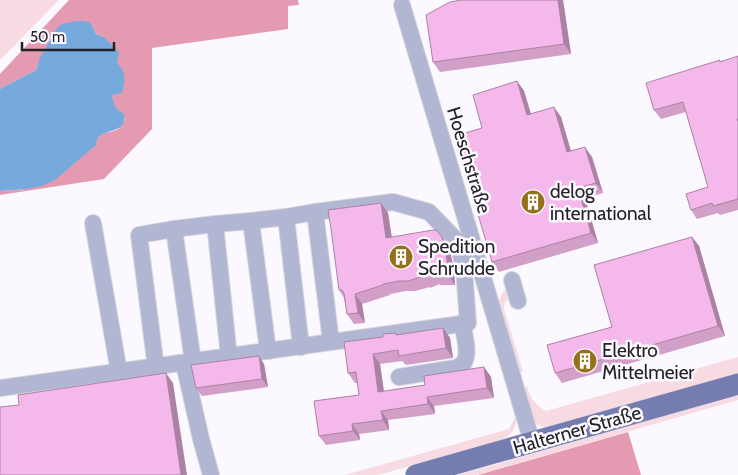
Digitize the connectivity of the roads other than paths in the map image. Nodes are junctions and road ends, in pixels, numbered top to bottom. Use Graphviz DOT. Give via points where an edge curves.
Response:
graph roads {
  1 [pos="402,4"];
  2 [pos="315,212"];
  3 [pos="286,217"];
  4 [pos="250,221"];
  5 [pos="93,223"];
  6 [pos="216,224"];
  7 [pos="174,230"];
  8 [pos="512,280"];
  9 [pos="518,301"];
  10 [pos="462,324"];
  11 [pos="330,342"];
  12 [pos="301,346"];
  13 [pos="268,351"];
  14 [pos="229,357"];
  15 [pos="188,363"];
  16 [pos="156,368"];
  17 [pos="119,372"];
  18 [pos="400,377"];
  19 [pos="738,384"];
  20 [pos="0,388"];
  21 [pos="532,442"];
  22 [pos="441,472"];
  23 [pos="210,475"];
  24 [pos="416,475"];
  1 -- 21 [label="street, Hoeschstraße"];
  2 -- 3 [label="street"];
  2 -- 10 [label="street" via="393,202 429,212 458,242 464,269 468,323"];
  2 -- 11 [label="street"];
  3 -- 4 [label="street"];
  3 -- 12 [label="street"];
  4 -- 6 [label="street"];
  4 -- 13 [label="street"];
  5 -- 17 [label="street"];
  6 -- 7 [label="street"];
  6 -- 14 [label="street"];
  7 -- 15 [label="street"];
  7 -- 16 [label="street" via="139,235"];
  8 -- 9 [label="street"];
  10 -- 11 [label="street"];
  10 -- 18 [label="street" via="466,355 461,365"];
  11 -- 12 [label="street"];
  12 -- 13 [label="street"];
  13 -- 14 [label="street"];
  14 -- 15 [label="street"];
  15 -- 16 [label="street"];
  15 -- 23 [label="street"];
  16 -- 17 [label="street"];
  17 -- 20 [label="street"];
  19 -- 21 [label="main road, Halterner Straße"];
  21 -- 22 [label="main road, Halterner Straße"];
  22 -- 24 [label="main road, Halterner Straße"];
}
